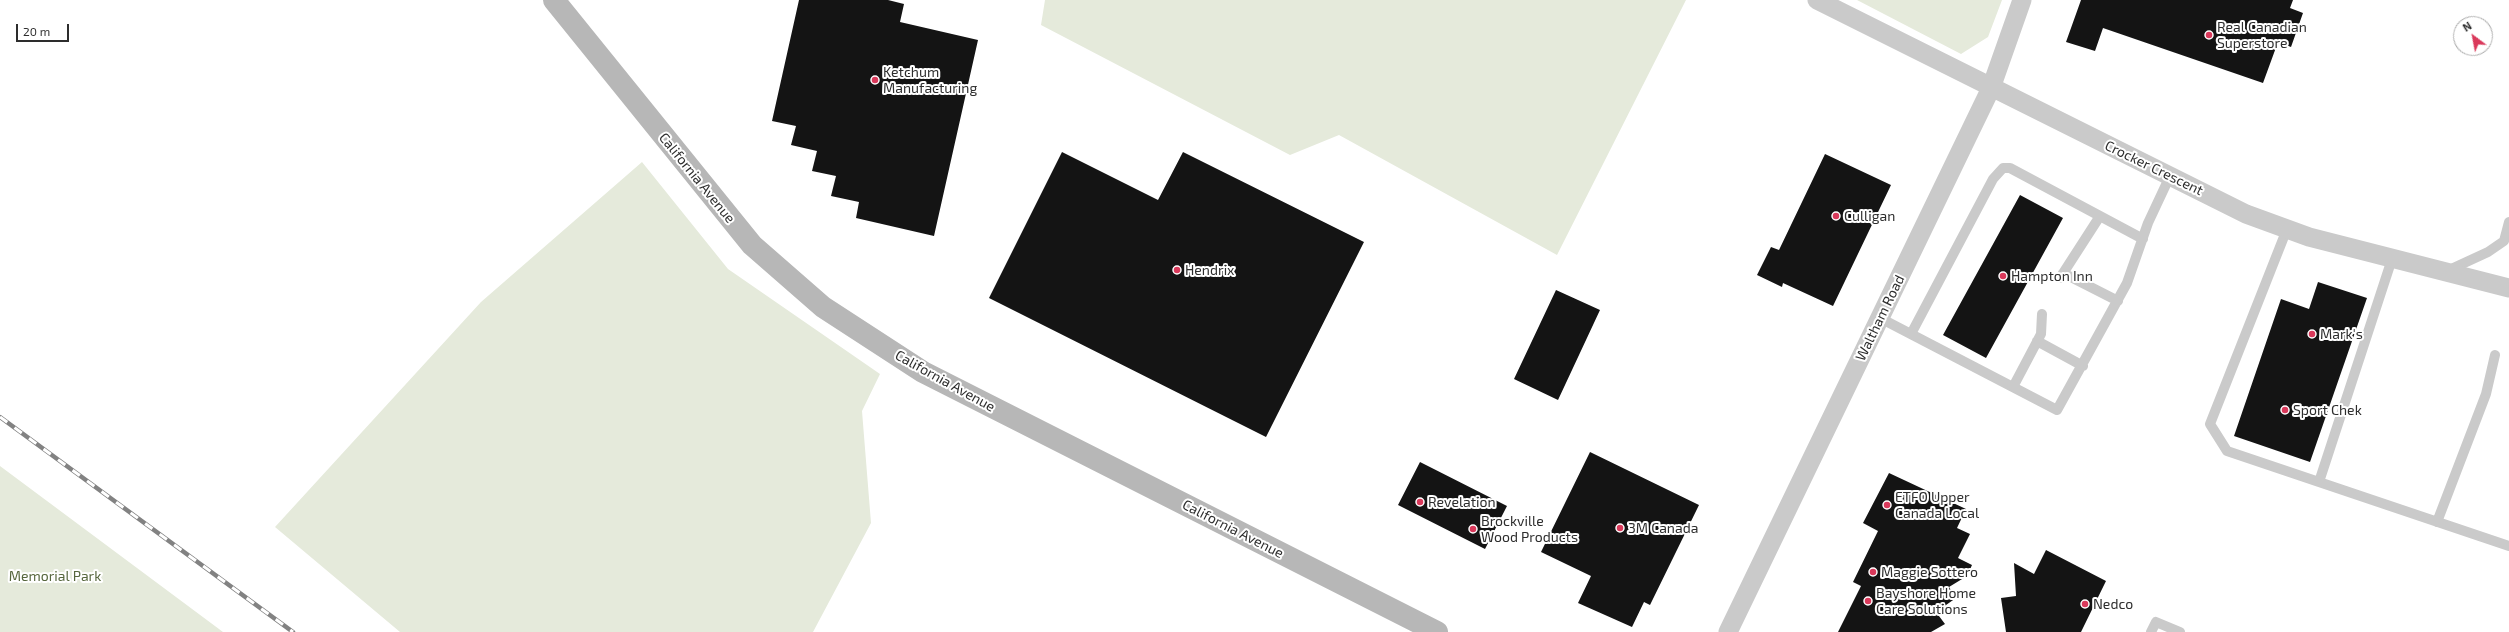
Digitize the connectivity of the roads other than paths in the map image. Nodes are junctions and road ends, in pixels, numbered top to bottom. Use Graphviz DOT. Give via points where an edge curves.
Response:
graph roads {
  1 [pos="554,0"];
  2 [pos="1817,0"];
  3 [pos="2022,0"];
  4 [pos="1991,88"];
  5 [pos="2170,176"];
  6 [pos="2100,216"];
  7 [pos="2509,222"];
  8 [pos="2287,229"];
  9 [pos="2143,239"];
  10 [pos="2392,259"];
  11 [pos="2446,272"];
  12 [pos="2509,288"];
  13 [pos="2118,301"];
  14 [pos="2042,314"];
  15 [pos="1880,318"];
  16 [pos="1911,334"];
  17 [pos="2037,341"];
  18 [pos="2494,355"];
  19 [pos="2083,366"];
  20 [pos="2014,388"];
  21 [pos="2319,482"];
  22 [pos="2437,522"];
  23 [pos="2509,546"];
  24 [pos="1437,632"];
  25 [pos="1728,632"];
  26 [pos="2151,632"];
  27 [pos="2180,632"];
  1 -- 24 [label="street, California Avenue" via="752,245 824,307 923,372"];
  2 -- 4 [label="street, Crocker Crescent"];
  3 -- 4 [label="street, Waltham Road"];
  4 -- 5 [label="street, Crocker Crescent"];
  4 -- 15 [label="street, Waltham Road"];
  5 -- 8 [label="street, Crocker Crescent" via="2246,214"];
  5 -- 9 [label="lane"];
  6 -- 9 [label="lane"];
  6 -- 13 [label="lane" via="2062,276"];
  6 -- 16 [label="lane" via="2010,168 2003,168 1993,179"];
  7 -- 11 [label="lane" via="2504,241 2488,252"];
  8 -- 10 [label="street, Crocker Crescent"];
  8 -- 21 [label="lane" via="2210,424 2227,451"];
  9 -- 13 [label="lane"];
  10 -- 11 [label="street, Crocker Crescent"];
  10 -- 21 [label="lane"];
  11 -- 12 [label="street, Crocker Crescent"];
  13 -- 19 [label="lane"];
  14 -- 17 [label="lane"];
  15 -- 16 [label="lane"];
  15 -- 25 [label="street, Waltham Road"];
  16 -- 20 [label="lane"];
  17 -- 19 [label="lane"];
  17 -- 20 [label="lane"];
  18 -- 22 [label="lane" via="2486,394"];
  19 -- 20 [label="lane" via="2058,410"];
  21 -- 22 [label="lane"];
  22 -- 23 [label="lane"];
  26 -- 27 [label="lane" via="2156,622"];
}
